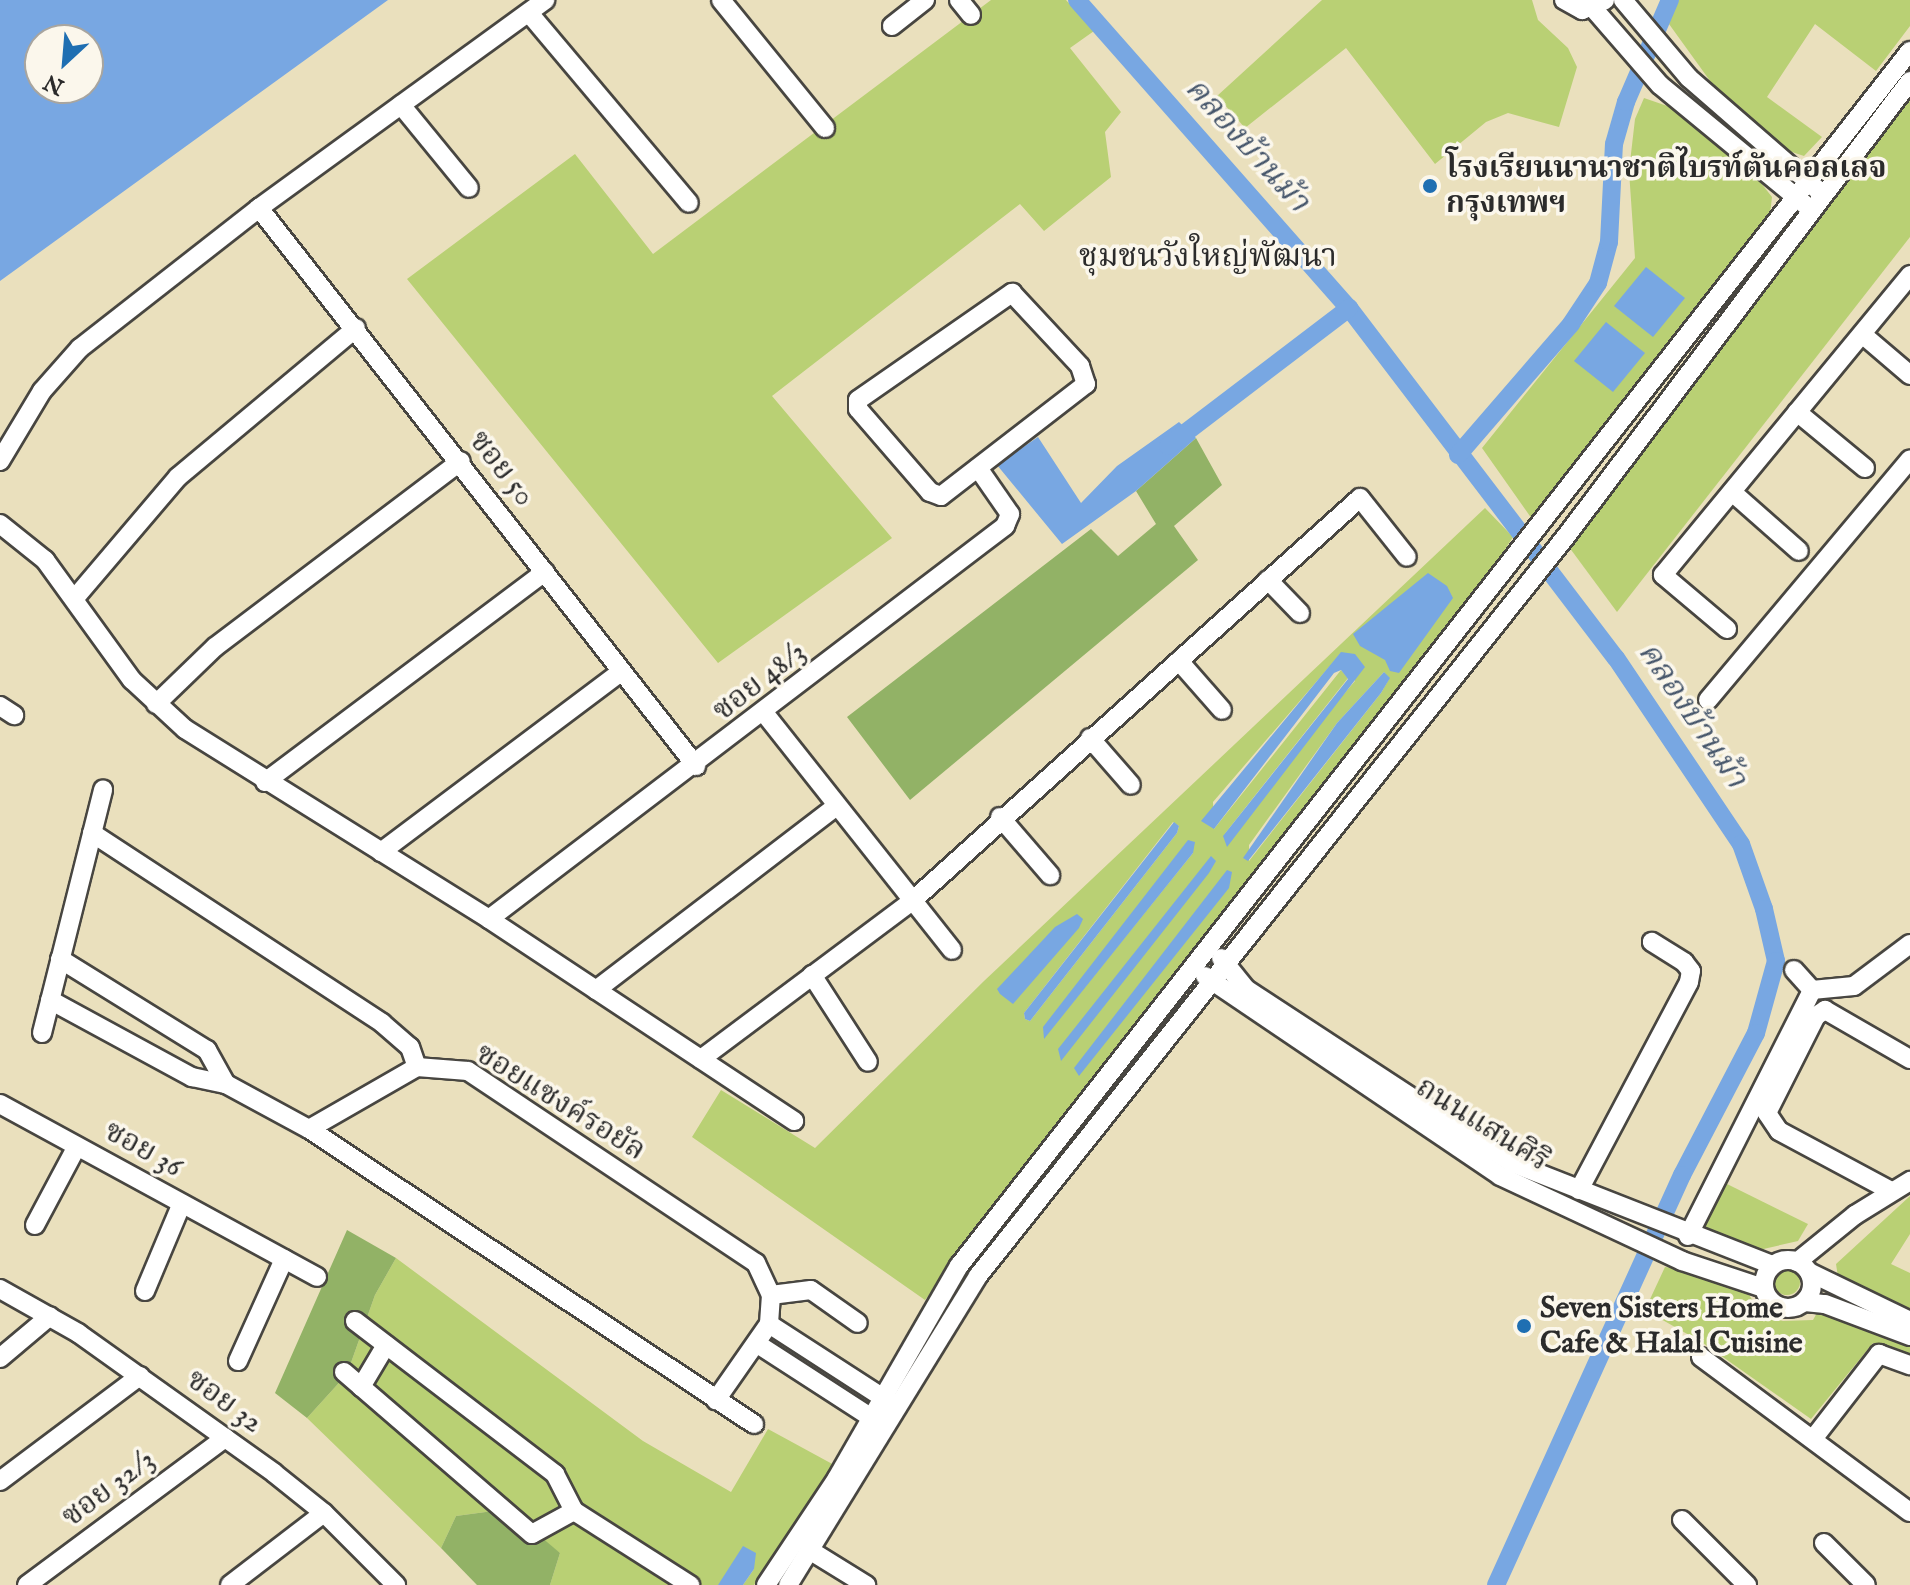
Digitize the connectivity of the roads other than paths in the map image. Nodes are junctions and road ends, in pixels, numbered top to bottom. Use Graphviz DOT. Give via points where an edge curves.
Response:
graph roads {
  1 [pos="545,0"];
  2 [pos="721,0"];
  3 [pos="925,0"];
  4 [pos="1564,0"];
  5 [pos="1623,0"];
  6 [pos="1599,4"];
  7 [pos="529,13"];
  8 [pos="892,26"];
  9 [pos="1910,51"];
  10 [pos="1910,81"];
  11 [pos="401,105"];
  12 [pos="825,128"];
  13 [pos="469,188"];
  14 [pos="1812,197"];
  15 [pos="689,203"];
  16 [pos="259,208"];
  17 [pos="1910,275"];
  18 [pos="356,328"];
  19 [pos="1862,334"];
  20 [pos="1910,375"];
  21 [pos="1797,412"];
  22 [pos="1910,459"];
  23 [pos="0,461"];
  24 [pos="461,461"];
  25 [pos="978,468"];
  26 [pos="1865,468"];
  27 [pos="1732,492"];
  28 [pos="0,524"];
  29 [pos="1799,551"];
  30 [pos="1407,557"];
  31 [pos="545,572"];
  32 [pos="1268,580"];
  33 [pos="75,598"];
  34 [pos="1300,613"];
  35 [pos="1727,629"];
  36 [pos="1179,661"];
  37 [pos="622,671"];
  38 [pos="1708,700"];
  39 [pos="156,704"];
  40 [pos="1222,710"];
  41 [pos="765,714"];
  42 [pos="1090,738"];
  43 [pos="696,766"];
  44 [pos="265,782"];
  45 [pos="1131,785"];
  46 [pos="103,790"];
  47 [pos="837,806"];
  48 [pos="1000,817"];
  49 [pos="92,833"];
  50 [pos="381,852"];
  51 [pos="1050,875"];
  52 [pos="911,902"];
  53 [pos="489,919"];
  54 [pos="1652,942"];
  55 [pos="1910,944"];
  56 [pos="1214,945"];
  57 [pos="952,950"];
  58 [pos="60,959"];
  59 [pos="1195,965"];
  60 [pos="1226,967"];
  61 [pos="1794,970"];
  62 [pos="812,975"];
  63 [pos="1212,983"];
  64 [pos="596,990"];
  65 [pos="1812,990"];
  66 [pos="50,1000"];
  67 [pos="42,1033"];
  68 [pos="701,1059"];
  69 [pos="1910,1059"];
  70 [pos="868,1062"];
  71 [pos="417,1067"];
  72 [pos="226,1084"];
  73 [pos="1088,1103"];
  74 [pos="0,1104"];
  75 [pos="1103,1115"];
  76 [pos="794,1121"];
  77 [pos="309,1129"];
  78 [pos="1447,1130"];
  79 [pos="77,1146"];
  80 [pos="1910,1181"];
  81 [pos="1579,1190"];
  82 [pos="1891,1191"];
  83 [pos="182,1203"];
  84 [pos="35,1225"];
  85 [pos="1684,1232"];
  86 [pos="284,1259"];
  87 [pos="1772,1265"];
  88 [pos="1803,1267"];
  89 [pos="317,1277"];
  90 [pos="1763,1288"];
  91 [pos="0,1289"];
  92 [pos="145,1291"];
  93 [pos="771,1295"];
  94 [pos="1805,1302"];
  95 [pos="50,1316"];
  96 [pos="355,1321"];
  97 [pos="1910,1321"];
  98 [pos="858,1323"];
  99 [pos="769,1324"];
  100 [pos="1910,1336"];
  101 [pos="386,1345"];
  102 [pos="759,1345"];
  103 [pos="1701,1357"];
  104 [pos="0,1358"];
  105 [pos="238,1361"];
  106 [pos="1910,1365"];
  107 [pos="344,1372"];
  108 [pos="140,1376"];
  109 [pos="361,1387"];
  110 [pos="882,1397"];
  111 [pos="716,1400"];
  112 [pos="898,1408"];
  113 [pos="871,1417"];
  114 [pos="754,1424"];
  115 [pos="887,1428"];
  116 [pos="225,1438"];
  117 [pos="1813,1439"];
  118 [pos="0,1481"];
  119 [pos="574,1511"];
  120 [pos="1910,1512"];
  121 [pos="324,1513"];
  122 [pos="1682,1520"];
  123 [pos="1824,1543"];
  124 [pos="811,1551"];
  125 [pos="27,1585"];
  126 [pos="230,1585"];
  127 [pos="396,1585"];
  128 [pos="690,1585"];
  129 [pos="766,1585"];
  130 [pos="788,1585"];
  131 [pos="866,1585"];
  132 [pos="1747,1585"];
  133 [pos="1866,1585"];
  1 -- 7 [label="street"];
  2 -- 12 [label="street"];
  3 -- 8 [label="street"];
  4 -- 6 [label="street" via="1573,7"];
  5 -- 14 [label="street" via="1689,78"];
  6 -- 14 [label="street" via="1622,46 1660,85"];
  7 -- 11 [label="street"];
  7 -- 15 [label="street"];
  9 -- 14 [label="street"];
  10 -- 14 [label="street"];
  11 -- 13 [label="street"];
  11 -- 16 [label="street"];
  14 -- 56 [label="street" via="1544,518"];
  14 -- 60 [label="street" via="1567,535"];
  16 -- 18 [label="street, ซอย 50"];
  16 -- 23 [label="street" via="71,357 42,391"];
  17 -- 19 [label="street"];
  18 -- 24 [label="street, ซอย 50"];
  18 -- 33 [label="street" via="178,477"];
  19 -- 20 [label="street"];
  19 -- 21 [label="street"];
  21 -- 26 [label="street"];
  21 -- 27 [label="street"];
  22 -- 38 [label="street"];
  24 -- 31 [label="street, ซอย 50"];
  24 -- 39 [label="street" via="215,647"];
  25 -- 25 [label="street" via="941,496 924,489 857,405 861,395 1012,293 1080,366 1086,384"];
  25 -- 41 [label="street, ซอย 48/3" via="1008,508 1005,526"];
  27 -- 29 [label="street"];
  27 -- 35 [label="street" via="1663,575"];
  28 -- 33 [label="street" via="45,560"];
  30 -- 32 [label="street" via="1360,498"];
  31 -- 37 [label="street, ซอย 50"];
  31 -- 44 [label="street"];
  32 -- 34 [label="street"];
  32 -- 36 [label="street"];
  33 -- 39 [label="street" via="124,670"];
  36 -- 40 [label="street"];
  36 -- 42 [label="street"];
  37 -- 43 [label="street, ซอย 50"];
  37 -- 50 [label="street"];
  39 -- 44 [label="street" via="216,752"];
  41 -- 43 [label="street, ซอย 48/3"];
  41 -- 47 [label="street"];
  42 -- 45 [label="street"];
  42 -- 48 [label="street"];
  43 -- 53 [label="street, ซอย 48/3"];
  44 -- 50 [label="street"];
  46 -- 49 [label="street"];
  47 -- 52 [label="street"];
  47 -- 64 [label="street"];
  48 -- 51 [label="street"];
  48 -- 52 [label="street"];
  49 -- 58 [label="street"];
  49 -- 71 [label="street" via="382,1023 410,1047"];
  50 -- 53 [label="street"];
  52 -- 57 [label="street"];
  52 -- 62 [label="street"];
  53 -- 64 [label="street"];
  54 -- 81 [label="street" via="1684,962 1691,971 1689,982"];
  55 -- 65 [label="street" via="1854,986"];
  56 -- 59 [label="street"];
  56 -- 60 [label="street, ถนนแสนศิริ"];
  58 -- 66 [label="street"];
  58 -- 72 [label="street" via="207,1050"];
  59 -- 63 [label="street, ถนนแสนศิริ"];
  59 -- 73 [label="street"];
  60 -- 63 [label="street"];
  60 -- 78 [label="street, ถนนแสนศิริ" via="1246,989"];
  61 -- 65 [label="street"];
  62 -- 68 [label="street"];
  62 -- 70 [label="street"];
  63 -- 75 [label="street"];
  63 -- 78 [label="street, ถนนแสนศิริ"];
  64 -- 68 [label="street"];
  65 -- 85 [label="street"];
  66 -- 67 [label="street"];
  66 -- 72 [label="street" via="192,1077"];
  68 -- 76 [label="street"];
  69 -- 82 [label="street" via="1825,1010 1816,1016 1767,1113 1779,1131"];
  71 -- 77 [label="street"];
  71 -- 93 [label="street, ซอยแซงค์รอยัล" via="468,1071 756,1263"];
  72 -- 77 [label="street"];
  73 -- 75 [label="street"];
  73 -- 110 [label="street" via="959,1266"];
  74 -- 79 [label="street, ซอย 36"];
  75 -- 112 [label="street" via="978,1276"];
  77 -- 111 [label="street"];
  78 -- 81 [label="street, ถนนแสนศิริ"];
  78 -- 90 [label="street, ถนนแสนศิริ" via="1500,1176 1682,1261"];
  79 -- 83 [label="street, ซอย 36"];
  79 -- 84 [label="street, ซอย 36"];
  80 -- 82 [label="street"];
  81 -- 85 [label="street, ถนนแสนศิริ"];
  82 -- 88 [label="street"];
  83 -- 86 [label="street, ซอย 36"];
  83 -- 92 [label="street, ซอย 36"];
  85 -- 87 [label="street, ถนนแสนศิริ"];
  86 -- 89 [label="street, ซอย 36"];
  86 -- 105 [label="street"];
  87 -- 88 [label="street"];
  87 -- 90 [label="street"];
  88 -- 94 [label="street" via="1812,1288"];
  88 -- 97 [label="street"];
  90 -- 94 [label="street" via="1776,1306 1791,1309"];
  91 -- 95 [label="street, ซอย 32"];
  93 -- 98 [label="street" via="811,1290"];
  93 -- 99 [label="street"];
  94 -- 100 [label="street" via="1825,1304"];
  95 -- 104 [label="street"];
  95 -- 108 [label="street, ซอย 32"];
  96 -- 101 [label="street"];
  99 -- 102 [label="street"];
  99 -- 110 [label="street"];
  101 -- 109 [label="street"];
  101 -- 119 [label="street" via="555,1474"];
  102 -- 111 [label="street"];
  102 -- 113 [label="street"];
  103 -- 117 [label="street"];
  106 -- 117 [label="street" via="1879,1354"];
  107 -- 109 [label="street"];
  108 -- 116 [label="street, ซอย 32"];
  108 -- 118 [label="street"];
  109 -- 119 [label="street" via="532,1534"];
  110 -- 112 [label="street"];
  110 -- 113 [label="street"];
  111 -- 114 [label="street"];
  112 -- 115 [label="street"];
  113 -- 115 [label="street"];
  113 -- 129 [label="street"];
  115 -- 124 [label="street"];
  116 -- 121 [label="street, ซอย 32"];
  116 -- 125 [label="street, ซอย 32/3"];
  117 -- 120 [label="street"];
  119 -- 128 [label="street"];
  121 -- 126 [label="street"];
  121 -- 127 [label="street, ซอย 32"];
  122 -- 132 [label="street"];
  123 -- 133 [label="street"];
  124 -- 130 [label="street"];
  124 -- 131 [label="street"];
}
